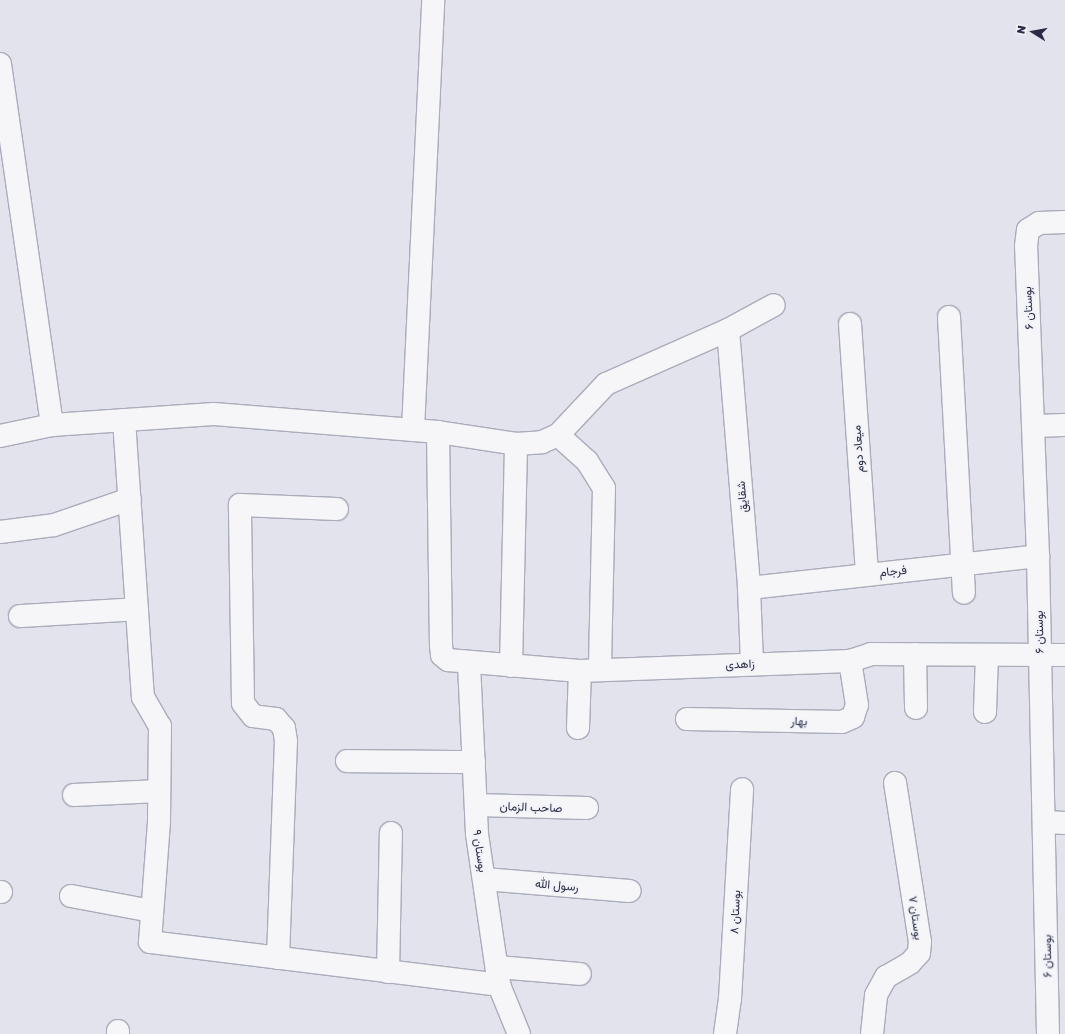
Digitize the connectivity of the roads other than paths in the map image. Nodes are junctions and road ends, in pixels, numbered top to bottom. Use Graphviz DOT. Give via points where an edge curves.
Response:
graph roads {
  1 [pos="433,0"];
  2 [pos="0,64"];
  3 [pos="1065,222"];
  4 [pos="774,305"];
  5 [pos="949,317"];
  6 [pos="850,324"];
  7 [pos="728,330"];
  8 [pos="124,420"];
  9 [pos="52,425"];
  10 [pos="1065,425"];
  11 [pos="1034,426"];
  12 [pos="413,430"];
  13 [pos="438,432"];
  14 [pos="558,435"];
  15 [pos="0,436"];
  16 [pos="516,444"];
  17 [pos="130,499"];
  18 [pos="337,509"];
  19 [pos="0,532"];
  20 [pos="1038,556"];
  21 [pos="962,564"];
  22 [pos="867,574"];
  23 [pos="749,588"];
  24 [pos="964,593"];
  25 [pos="137,610"];
  26 [pos="20,616"];
  27 [pos="915,654"];
  28 [pos="1065,654"];
  29 [pos="987,655"];
  30 [pos="1040,655"];
  31 [pos="850,661"];
  32 [pos="752,663"];
  33 [pos="469,664"];
  34 [pos="511,666"];
  35 [pos="590,671"];
  36 [pos="916,708"];
  37 [pos="985,712"];
  38 [pos="687,719"];
  39 [pos="578,728"];
  40 [pos="347,761"];
  41 [pos="474,762"];
  42 [pos="896,783"];
  43 [pos="742,789"];
  44 [pos="159,792"];
  45 [pos="74,795"];
  46 [pos="476,805"];
  47 [pos="587,808"];
  48 [pos="1055,822"];
  49 [pos="391,833"];
  50 [pos="484,879"];
  51 [pos="630,891"];
  52 [pos="71,896"];
  53 [pos="152,911"];
  54 [pos="278,958"];
  55 [pos="388,972"];
  56 [pos="580,974"];
  57 [pos="498,976"];
  58 [pos="519,1034"];
  59 [pos="725,1034"];
  60 [pos="872,1034"];
  61 [pos="1048,1034"];
  1 -- 12 [label="street"];
  2 -- 9 [label="street"];
  3 -- 11 [label="street, بوستان ۶" via="1039,223 1028,230 1026,246"];
  4 -- 7 [label="street"];
  5 -- 21 [label="street"];
  6 -- 22 [label="street, میعاد دوم"];
  7 -- 14 [label="street" via="606,384"];
  7 -- 23 [label="street, شقایق"];
  8 -- 9 [label="street"];
  8 -- 12 [label="street" via="214,414"];
  8 -- 17 [label="street"];
  9 -- 15 [label="street"];
  10 -- 11 [label="street"];
  11 -- 20 [label="street, بوستان ۶"];
  12 -- 13 [label="street"];
  13 -- 16 [label="street"];
  13 -- 33 [label="street, زاهدی" via="442,655 448,660"];
  14 -- 16 [label="street" via="542,442"];
  14 -- 35 [label="street" via="587,461 604,488"];
  16 -- 34 [label="street"];
  17 -- 19 [label="street" via="54,525"];
  17 -- 25 [label="street"];
  18 -- 54 [label="street" via="240,505 243,703 253,716 276,719 284,728 286,741"];
  20 -- 21 [label="street, فرجام"];
  20 -- 30 [label="street, بوستان ۶"];
  21 -- 22 [label="street, فرجام"];
  21 -- 24 [label="street"];
  22 -- 23 [label="street, فرجام"];
  23 -- 32 [label="street, شقایق"];
  25 -- 26 [label="street"];
  25 -- 44 [label="street" via="143,697 160,726"];
  27 -- 29 [label="street, زاهدی"];
  27 -- 31 [label="street, زاهدی" via="871,654"];
  27 -- 36 [label="street"];
  28 -- 30 [label="street, زاهدی"];
  29 -- 30 [label="street, زاهدی"];
  29 -- 37 [label="street"];
  30 -- 48 [label="street, بوستان ۶"];
  31 -- 32 [label="street, زاهدی"];
  31 -- 38 [label="street, بهار" via="858,705 853,717 842,722"];
  32 -- 35 [label="street, زاهدی"];
  33 -- 34 [label="street, زاهدی"];
  33 -- 41 [label="street, بوستان ۹"];
  34 -- 35 [label="street, زاهدی"];
  35 -- 39 [label="street"];
  40 -- 41 [label="street"];
  41 -- 46 [label="street, بوستان ۹"];
  42 -- 60 [label="street, بوستان ۷" via="920,942 919,953 910,963 886,977 876,995"];
  43 -- 59 [label="street, بوستان ۸" via="730,999"];
  44 -- 45 [label="street"];
  44 -- 53 [label="street"];
  46 -- 47 [label="street, صاحب الزمان"];
  46 -- 50 [label="street, بوستان ۹"];
  48 -- 61 [label="street, بوستان ۶"];
  49 -- 55 [label="street"];
  50 -- 51 [label="street, رسول الله"];
  50 -- 57 [label="street, بوستان ۹"];
  52 -- 53 [label="street"];
  53 -- 54 [label="street" via="150,942"];
  54 -- 55 [label="street"];
  55 -- 57 [label="street"];
  56 -- 57 [label="street"];
  57 -- 58 [label="street, بوستان ۹"];
}
